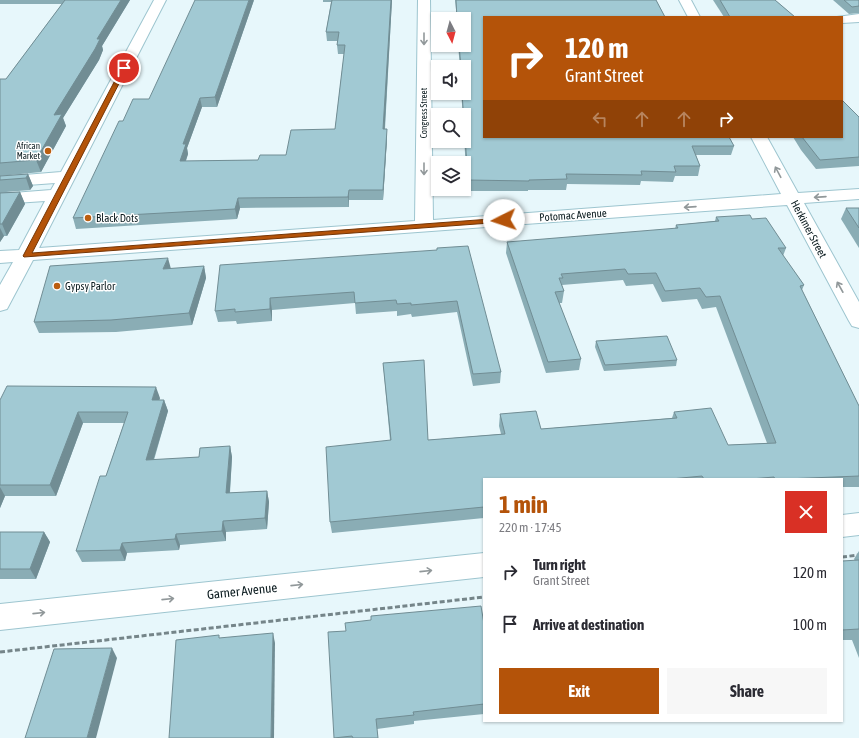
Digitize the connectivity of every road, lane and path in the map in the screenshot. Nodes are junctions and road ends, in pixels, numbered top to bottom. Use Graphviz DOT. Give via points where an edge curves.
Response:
graph roads {
  1 [pos="160,0"];
  2 [pos="424,0"];
  3 [pos="685,0"];
  4 [pos="693,16"];
  5 [pos="859,18"];
  6 [pos="843,19"];
  7 [pos="760,138"];
  8 [pos="68,177"];
  9 [pos="0,182"];
  10 [pos="58,194"];
  11 [pos="859,194"];
  12 [pos="0,199"];
  13 [pos="793,199"];
  14 [pos="424,226"];
  15 [pos="26,256"];
  16 [pos="0,257"];
  17 [pos="0,304"];
  18 [pos="859,321"];
  19 [pos="859,524"];
  20 [pos="843,526"];
  21 [pos="859,555"];
  22 [pos="843,557"];
  23 [pos="483,565"];
  24 [pos="483,597"];
  25 [pos="0,617"];
  26 [pos="0,652"];
  1 -- 8 [label="street"];
  2 -- 14 [label="street, Congress Street, one-way"];
  3 -- 4 [label="street"];
  5 -- 6 [label="street"];
  13 -- 7 [label="street, Herkimer Street, one-way"];
  8 -- 9 [label="street"];
  8 -- 10 [label="street"];
  10 -- 12 [label="street"];
  10 -- 15 [label="street"];
  11 -- 13 [label="street, Potomac Avenue, one-way"];
  13 -- 14 [label="street, Potomac Avenue, one-way"];
  18 -- 13 [label="street, Herkimer Street, one-way"];
  14 -- 15 [label="street, Potomac Avenue"];
  15 -- 16 [label="street, Potomac Avenue"];
  15 -- 17 [label="street"];
  19 -- 20 [label="street"];
  21 -- 22 [label="path"];
  25 -- 23 [label="street, Garner Avenue, one-way"];
  24 -- 26 [label="path"];
}
